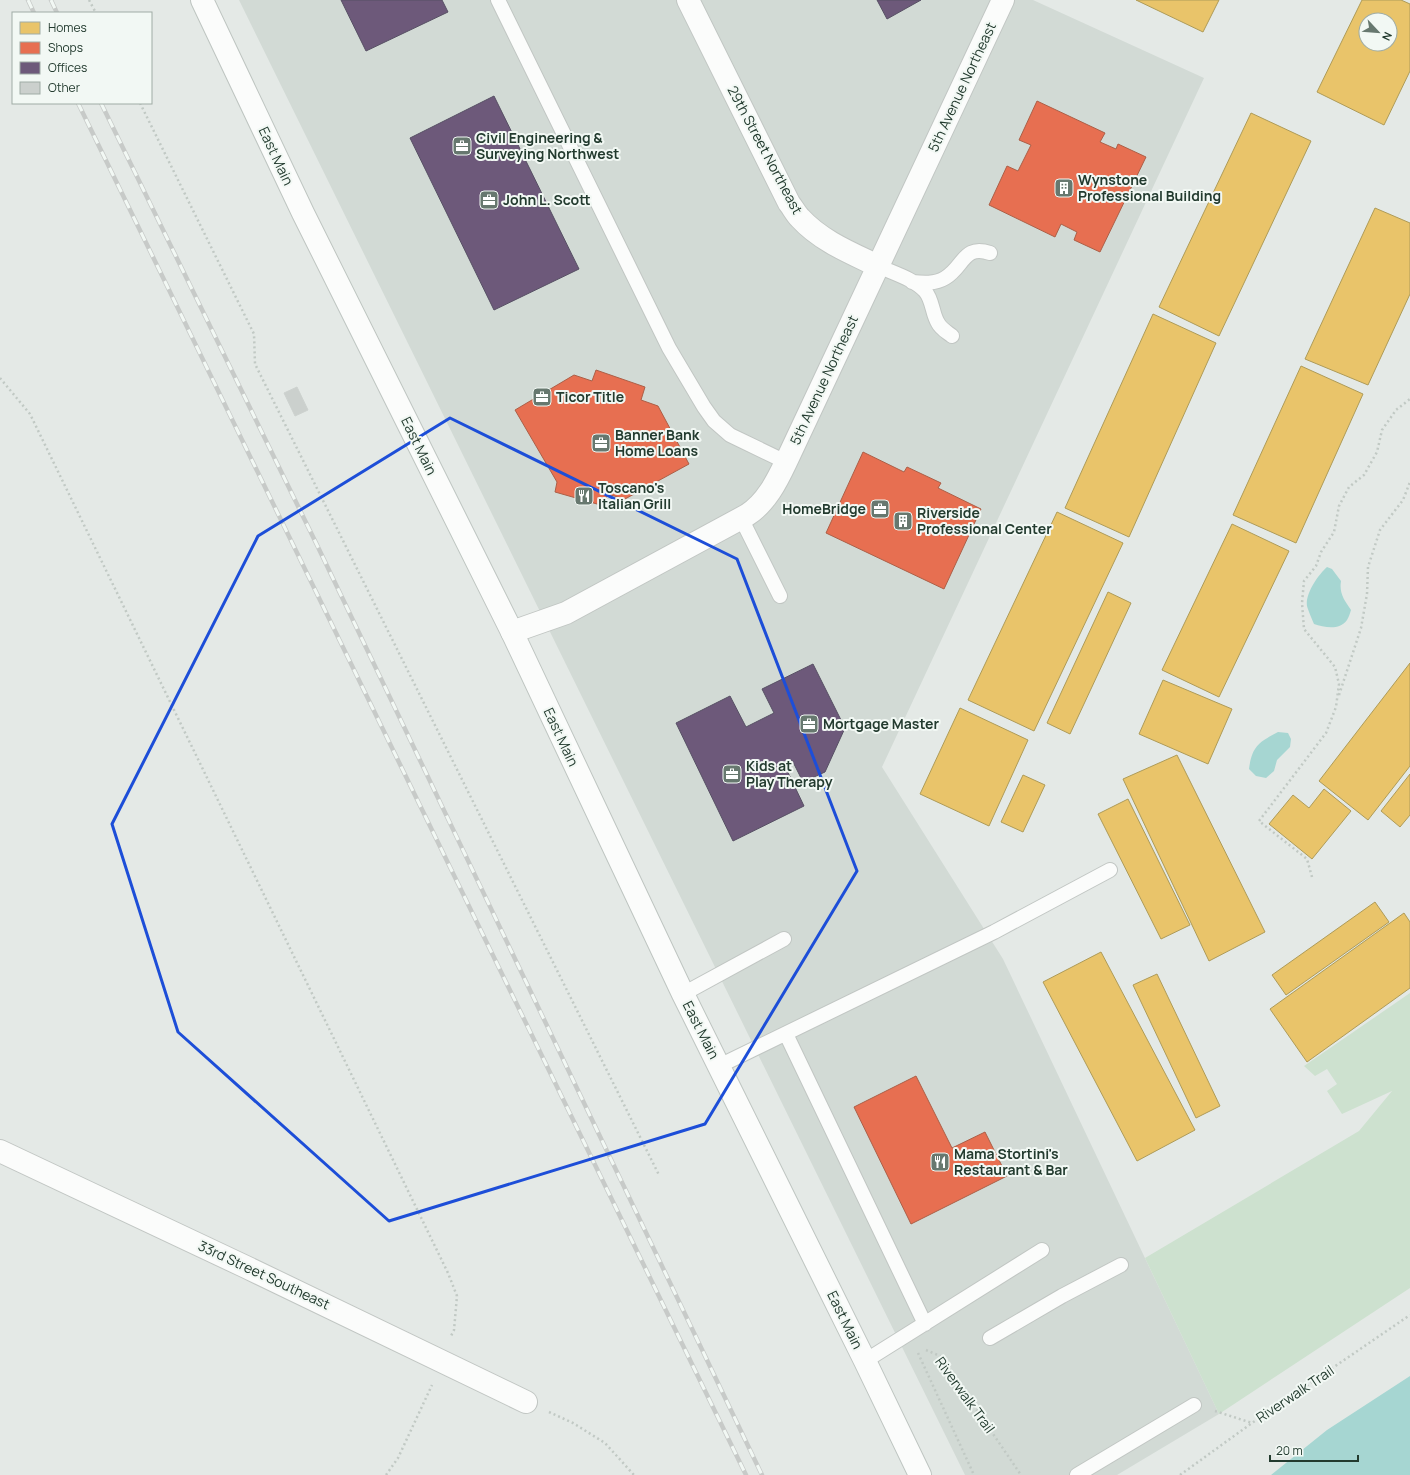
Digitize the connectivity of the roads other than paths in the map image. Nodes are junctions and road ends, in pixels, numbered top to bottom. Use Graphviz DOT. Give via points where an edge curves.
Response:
graph roads {
  1 [pos="202,0"];
  2 [pos="498,0"];
  3 [pos="688,0"];
  4 [pos="1003,0"];
  5 [pos="990,253"];
  6 [pos="878,266"];
  7 [pos="911,282"];
  8 [pos="952,336"];
  9 [pos="786,462"];
  10 [pos="741,518"];
  11 [pos="780,596"];
  12 [pos="512,632"];
  13 [pos="1110,870"];
  14 [pos="784,939"];
  15 [pos="683,994"];
  16 [pos="786,1034"];
  17 [pos="719,1066"];
  18 [pos="0,1151"];
  19 [pos="1042,1250"];
  20 [pos="1121,1265"];
  21 [pos="925,1324"];
  22 [pos="990,1338"];
  23 [pos="865,1361"];
  24 [pos="526,1402"];
  25 [pos="1194,1405"];
  26 [pos="920,1475"];
  27 [pos="1077,1475"];
  1 -- 12 [label="street, East Main" via="303,213"];
  2 -- 9 [label="lane" via="669,348 704,407 714,421 730,435"];
  3 -- 6 [label="street, 29th Street Northeast" via="789,203 800,218 819,234 838,247"];
  4 -- 6 [label="street, 5th Avenue Northeast"];
  5 -- 7 [label="lane" via="980,250 973,252 952,273 939,281 927,284"];
  6 -- 7 [label="lane"];
  6 -- 9 [label="street, 5th Avenue Northeast"];
  7 -- 8 [label="lane" via="925,291 937,322"];
  9 -- 10 [label="street, 5th Avenue Northeast" via="763,502"];
  10 -- 11 [label="lane"];
  10 -- 12 [label="street, 5th Avenue Northeast" via="566,612"];
  12 -- 15 [label="street, East Main"];
  13 -- 16 [label="lane" via="994,932"];
  14 -- 15 [label="lane"];
  15 -- 17 [label="street, East Main"];
  16 -- 17 [label="lane"];
  16 -- 21 [label="lane"];
  17 -- 23 [label="street, East Main"];
  18 -- 24 [label="street, 33rd Street Southeast"];
  19 -- 21 [label="lane"];
  20 -- 22 [label="lane"];
  21 -- 23 [label="lane"];
  23 -- 26 [label="street, East Main"];
  25 -- 27 [label="lane"];
}
